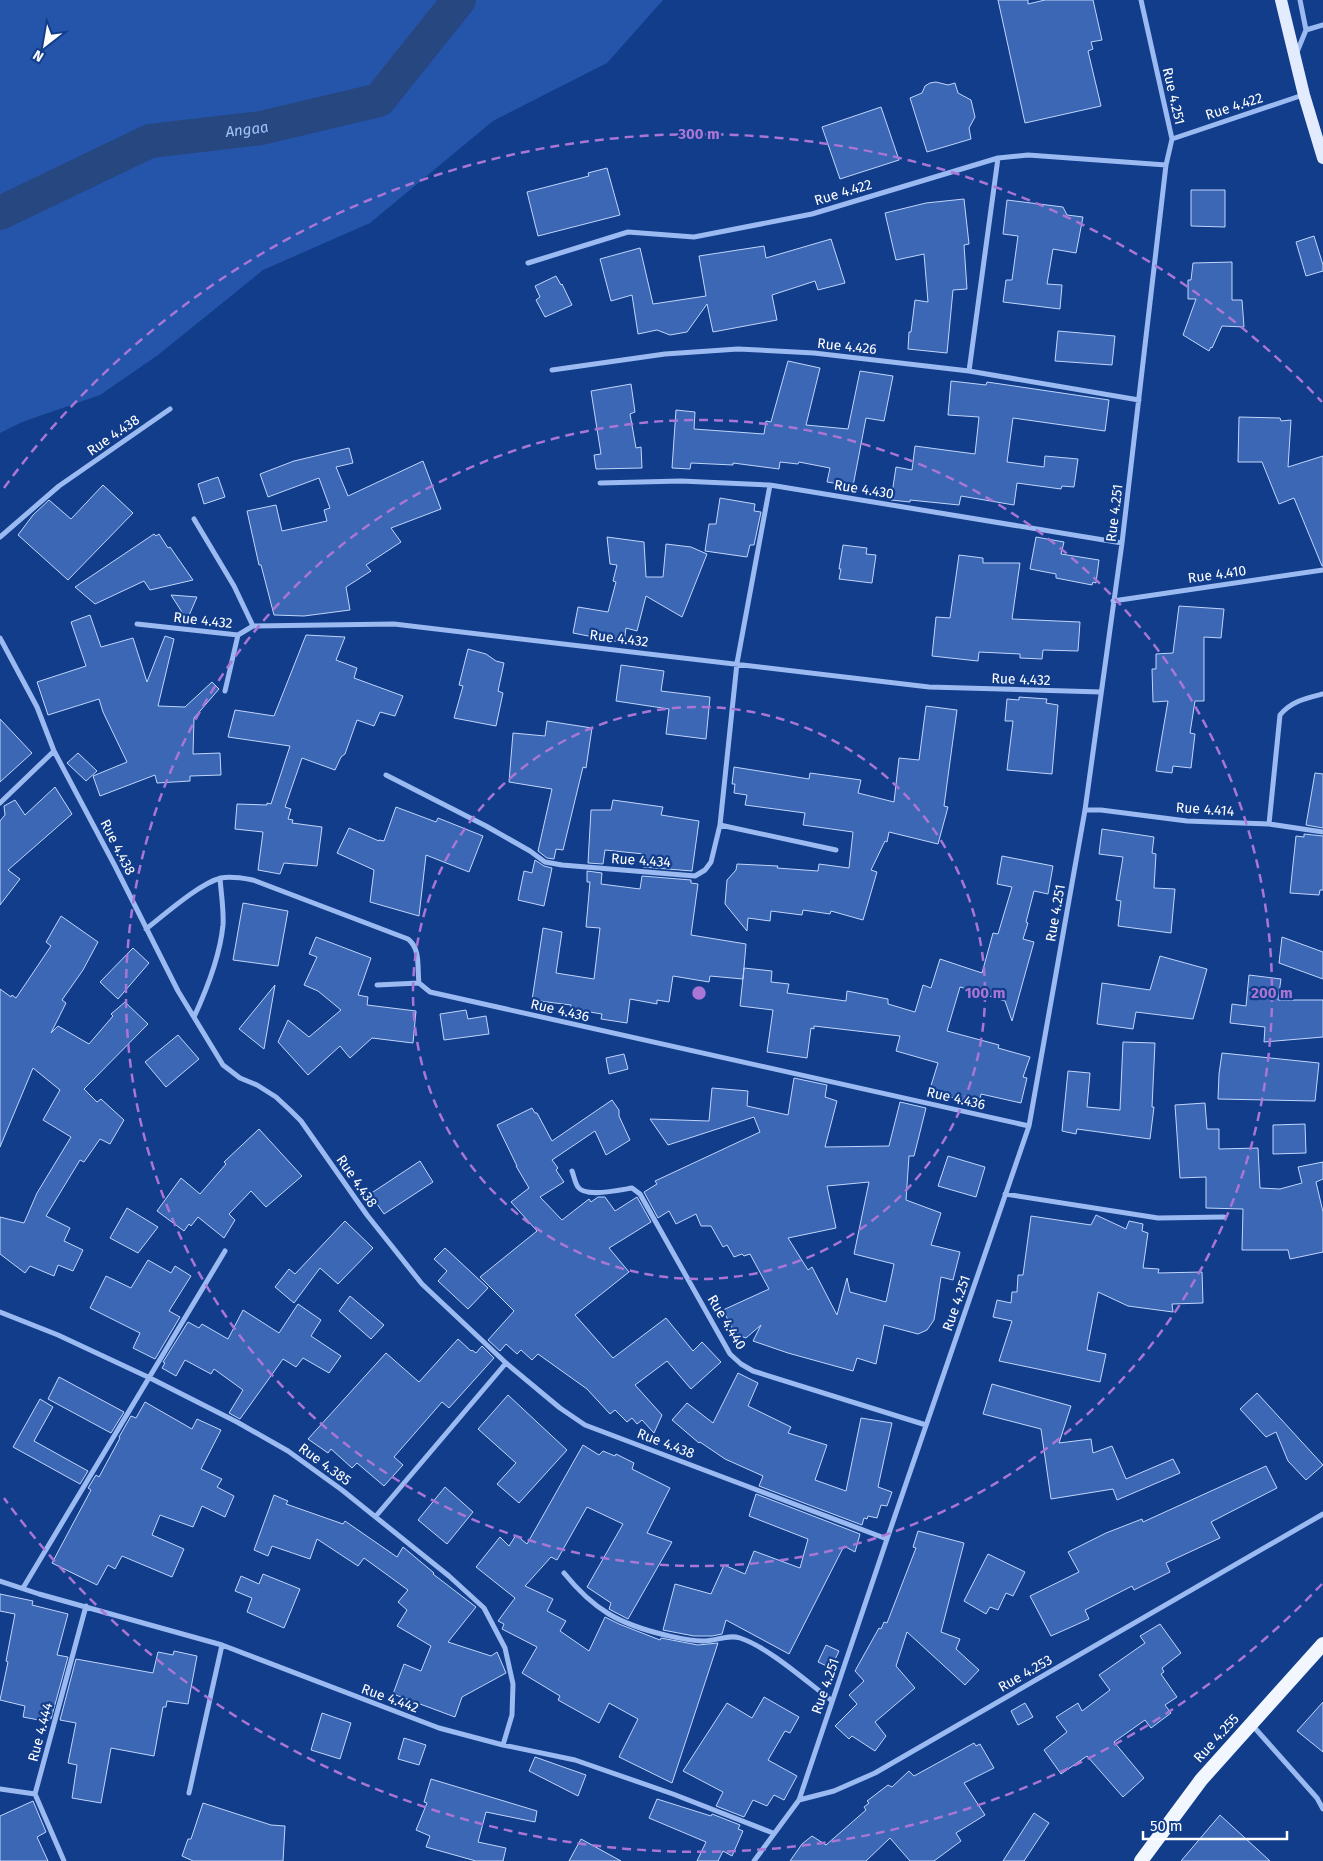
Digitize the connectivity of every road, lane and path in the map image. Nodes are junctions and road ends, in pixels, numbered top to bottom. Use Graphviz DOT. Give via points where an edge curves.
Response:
graph roads {
  1 [pos="1141,0"];
  2 [pos="1281,0"];
  3 [pos="1300,0"];
  4 [pos="1323,25"];
  5 [pos="1306,30"];
  6 [pos="1295,56"];
  7 [pos="1304,95"];
  8 [pos="1172,139"];
  9 [pos="998,158"];
  10 [pos="1323,158"];
  11 [pos="1166,165"];
  12 [pos="528,263"];
  13 [pos="552,370"];
  14 [pos="969,371"];
  15 [pos="1139,400"];
  16 [pos="170,409"];
  17 [pos="600,483"];
  18 [pos="770,486"];
  19 [pos="194,519"];
  20 [pos="0,537"];
  21 [pos="1122,542"];
  22 [pos="1323,570"];
  23 [pos="1113,601"];
  24 [pos="137,624"];
  25 [pos="253,626"];
  26 [pos="238,635"];
  27 [pos="0,638"];
  28 [pos="737,663"];
  29 [pos="225,691"];
  30 [pos="1101,692"];
  31 [pos="1323,694"];
  32 [pos="54,751"];
  33 [pos="386,775"];
  34 [pos="0,802"];
  35 [pos="1085,810"];
  36 [pos="1269,824"];
  37 [pos="720,825"];
  38 [pos="1323,832"];
  39 [pos="836,850"];
  40 [pos="220,878"];
  41 [pos="146,929"];
  42 [pos="419,983"];
  43 [pos="377,985"];
  44 [pos="194,1017"];
  45 [pos="1029,1126"];
  46 [pos="572,1171"];
  47 [pos="1005,1194"];
  48 [pos="1224,1217"];
  49 [pos="225,1251"];
  50 [pos="0,1312"];
  51 [pos="506,1363"];
  52 [pos="150,1378"];
  53 [pos="926,1425"];
  54 [pos="1323,1514"];
  55 [pos="376,1516"];
  56 [pos="887,1539"];
  57 [pos="564,1573"];
  58 [pos="0,1581"];
  59 [pos="23,1588"];
  60 [pos="86,1606"];
  61 [pos="1323,1644"];
  62 [pos="222,1645"];
  63 [pos="831,1700"];
  64 [pos="1251,1723"];
  65 [pos="503,1745"];
  66 [pos="0,1789"];
  67 [pos="189,1793"];
  68 [pos="35,1794"];
  69 [pos="799,1800"];
  70 [pos="1323,1809"];
  71 [pos="773,1833"];
  72 [pos="64,1861"];
  73 [pos="754,1861"];
  74 [pos="1141,1861"];
  1 -- 8 [label="street, Rue 4.251"];
  2 -- 6 [label="main road"];
  3 -- 5 [label="street"];
  4 -- 5 [label="street"];
  5 -- 6 [label="street"];
  6 -- 7 [label="main road"];
  7 -- 8 [label="street, Rue 4.422"];
  7 -- 10 [label="main road"];
  8 -- 11 [label="street, Rue 4.251"];
  9 -- 11 [label="street, Rue 4.422" via="1028,154"];
  9 -- 12 [label="street, Rue 4.422" via="812,214 694,237 628,232"];
  9 -- 14 [label="street"];
  11 -- 15 [label="street, Rue 4.251"];
  13 -- 14 [label="street, Rue 4.426" via="665,354 738,349 814,353"];
  14 -- 15 [label="street, Rue 4.426"];
  15 -- 21 [label="street, Rue 4.251"];
  16 -- 20 [label="street, Rue 4.438" via="59,486"];
  17 -- 18 [label="street, Rue 4.430" via="682,480"];
  18 -- 21 [label="street, Rue 4.430"];
  18 -- 28 [label="street, Rue 4.434"];
  19 -- 25 [label="street" via="234,586"];
  21 -- 23 [label="street, Rue 4.251"];
  22 -- 23 [label="street, Rue 4.410"];
  23 -- 30 [label="street, Rue 4.251"];
  24 -- 26 [label="street, Rue 4.432"];
  25 -- 26 [label="street, Rue 4.432"];
  25 -- 28 [label="street, Rue 4.432" via="394,624"];
  26 -- 29 [label="street"];
  27 -- 32 [label="street, Rue 4.438" via="37,707"];
  28 -- 30 [label="street, Rue 4.432" via="928,687"];
  28 -- 37 [label="street, Rue 4.434"];
  30 -- 35 [label="street, Rue 4.251"];
  31 -- 36 [label="street" via="1297,701 1280,715"];
  32 -- 34 [label="street"];
  32 -- 41 [label="street, Rue 4.438"];
  33 -- 37 [label="street, Rue 4.434" via="493,830 545,862 562,865 695,876 711,862"];
  35 -- 36 [label="street, Rue 4.414" via="1187,821"];
  35 -- 45 [label="street, Rue 4.251"];
  36 -- 38 [label="street, Rue 4.414"];
  37 -- 39 [label="street"];
  40 -- 41 [label="street" via="201,888"];
  40 -- 42 [label="street" via="253,880 408,939 416,949"];
  40 -- 44 [label="street" via="223,924 217,954"];
  41 -- 44 [label="street, Rue 4.438"];
  42 -- 43 [label="street"];
  42 -- 45 [label="street, Rue 4.436" via="430,992"];
  44 -- 51 [label="street, Rue 4.438" via="223,1065 276,1097 301,1121 367,1216 422,1284"];
  45 -- 47 [label="street, Rue 4.251"];
  46 -- 53 [label="street, Rue 4.440" via="583,1192 632,1188 640,1194 730,1354 742,1364"];
  47 -- 48 [label="street" via="1158,1218"];
  47 -- 53 [label="street, Rue 4.251"];
  49 -- 52 [label="street"];
  50 -- 52 [label="street, Rue 4.385"];
  51 -- 55 [label="street"];
  51 -- 56 [label="street, Rue 4.438" via="585,1425"];
  52 -- 55 [label="street, Rue 4.385" via="288,1451"];
  52 -- 59 [label="street"];
  53 -- 56 [label="street, Rue 4.251"];
  54 -- 69 [label="street, Rue 4.253" via="875,1774 834,1791"];
  55 -- 65 [label="street, Rue 4.385" via="484,1608 505,1648 514,1684 512,1715"];
  56 -- 63 [label="street, Rue 4.251"];
  57 -- 63 [label="street" via="600,1608 637,1628 703,1641 738,1637 755,1644"];
  58 -- 59 [label="street, Rue 4.442"];
  59 -- 60 [label="street, Rue 4.442"];
  60 -- 62 [label="street, Rue 4.442"];
  60 -- 68 [label="street, Rue 4.444"];
  61 -- 64 [label="highway, Rue 4.255"];
  62 -- 65 [label="street, Rue 4.442" via="439,1728"];
  62 -- 67 [label="street"];
  63 -- 69 [label="street, Rue 4.251"];
  64 -- 70 [label="street"];
  64 -- 74 [label="highway, Rue 4.255" via="1200,1780"];
  65 -- 71 [label="street, Rue 4.442" via="575,1760"];
  66 -- 68 [label="street"];
  68 -- 72 [label="street"];
  69 -- 71 [label="street"];
  71 -- 73 [label="street"];
}
